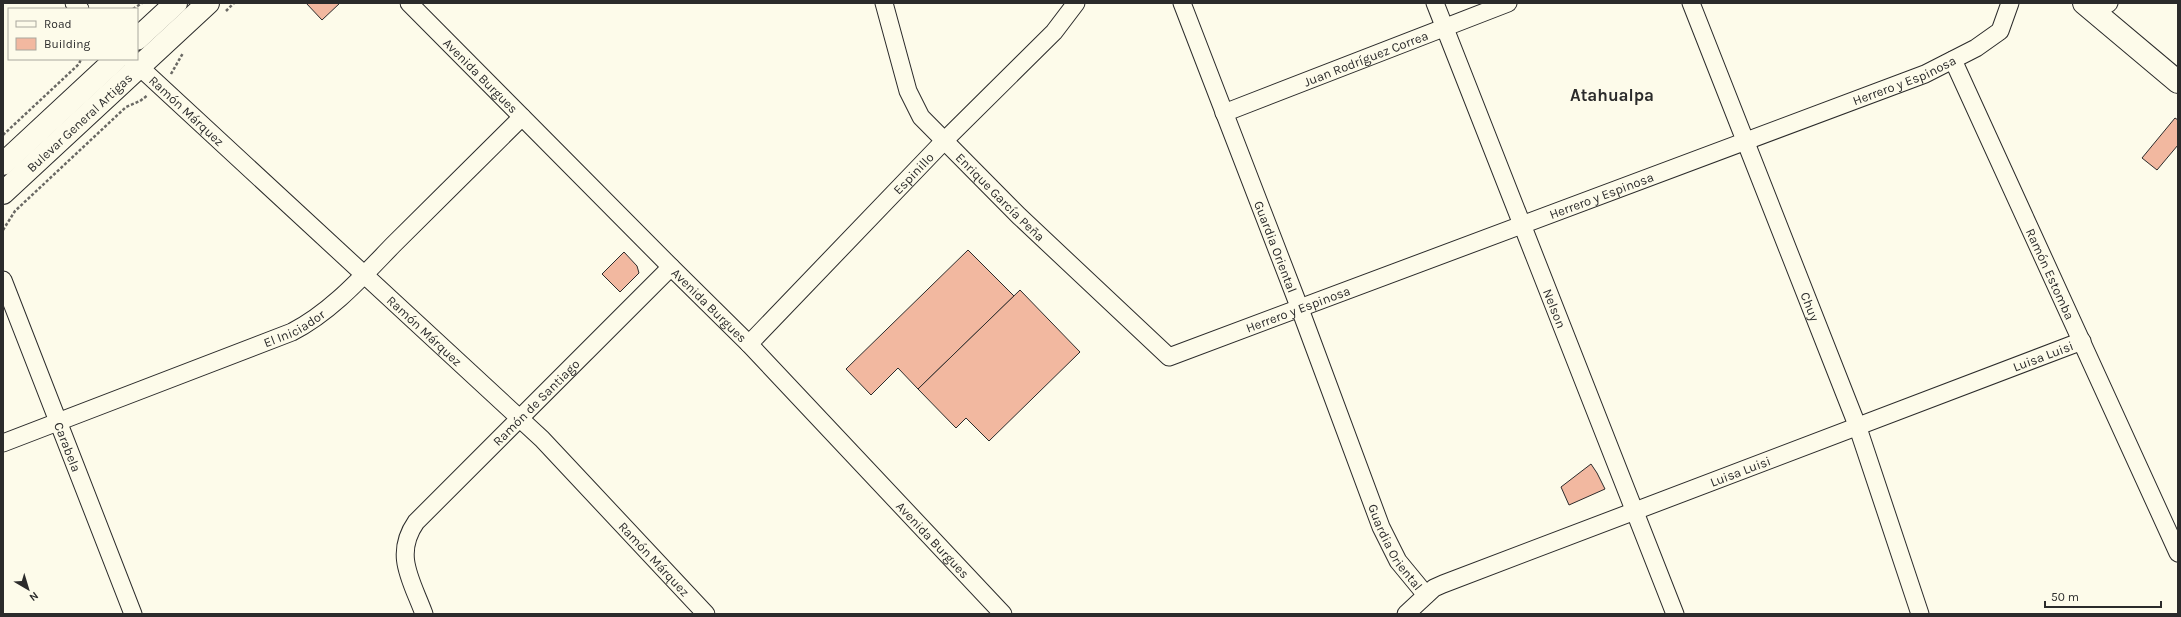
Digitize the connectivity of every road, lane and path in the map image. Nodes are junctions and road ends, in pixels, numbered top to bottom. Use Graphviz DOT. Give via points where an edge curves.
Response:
graph roads {
  1 [pos="176,3"];
  2 [pos="234,3"];
  3 [pos="409,3"];
  4 [pos="884,3"];
  5 [pos="1076,3"];
  6 [pos="1182,3"];
  7 [pos="1435,3"];
  8 [pos="1508,3"];
  9 [pos="1691,3"];
  10 [pos="2010,3"];
  11 [pos="2096,6"];
  12 [pos="216,8"];
  13 [pos="1444,27"];
  14 [pos="138,38"];
  15 [pos="188,49"];
  16 [pos="81,60"];
  17 [pos="115,60"];
  18 [pos="1953,60"];
  19 [pos="136,63"];
  20 [pos="2178,82"];
  21 [pos="159,85"];
  22 [pos="1224,113"];
  23 [pos="522,117"];
  24 [pos="3,135"];
  25 [pos="944,141"];
  26 [pos="1746,141"];
  27 [pos="3,164"];
  28 [pos="3,193"];
  29 [pos="1522,225"];
  30 [pos="3,230"];
  31 [pos="671,267"];
  32 [pos="365,274"];
  33 [pos="3,280"];
  34 [pos="1300,309"];
  35 [pos="2082,341"];
  36 [pos="749,344"];
  37 [pos="1168,357"];
  38 [pos="520,418"];
  39 [pos="57,422"];
  40 [pos="1857,425"];
  41 [pos="3,443"];
  42 [pos="1634,510"];
  43 [pos="2178,552"];
  44 [pos="1426,595"];
  45 [pos="1409,613"];
  46 [pos="133,614"];
  47 [pos="424,614"];
  48 [pos="706,614"];
  49 [pos="1003,614"];
  50 [pos="1675,614"];
  51 [pos="1920,614"];
  1 -- 14 [label="main road"];
  2 -- 12 [label="path"];
  3 -- 23 [label="street, Avenida Burgues"];
  4 -- 25 [label="street, Enrique García Peña" via="911,100 921,117"];
  5 -- 25 [label="street, Espinillo" via="1054,32"];
  6 -- 22 [label="street, Guardia Oriental"];
  7 -- 13 [label="street, Nelson"];
  8 -- 13 [label="street, Juan Rodríguez Correa"];
  9 -- 26 [label="street, Chuy"];
  10 -- 18 [label="street, Herrero y Espinosa" via="2000,31"];
  11 -- 20 [label="main road"];
  12 -- 19 [label="main road, Bulevar General Artigas"];
  13 -- 22 [label="street, Juan Rodríguez Correa"];
  13 -- 29 [label="street, Nelson"];
  15 -- 21 [label="path" via="172,73"];
  16 -- 24 [label="path"];
  17 -- 27 [label="main road, Bulevar General Artigas"];
  18 -- 26 [label="street, Herrero y Espinosa" via="1925,74"];
  18 -- 35 [label="street, Ramón Estomba"];
  19 -- 21 [label="street, Ramón Márquez"];
  19 -- 28 [label="main road, Bulevar General Artigas"];
  21 -- 30 [label="path" via="140,102 126,107 15,211"];
  21 -- 32 [label="street, Ramón Márquez"];
  22 -- 34 [label="street, Guardia Oriental"];
  23 -- 31 [label="street, Avenida Burgues"];
  23 -- 32 [label="street, El Iniciador"];
  25 -- 36 [label="street, Espinillo"];
  25 -- 37 [label="street, Enrique García Peña"];
  26 -- 29 [label="street, Herrero y Espinosa"];
  26 -- 40 [label="street, Chuy"];
  29 -- 34 [label="street, Herrero y Espinosa"];
  29 -- 42 [label="street, Nelson"];
  31 -- 36 [label="street, Avenida Burgues"];
  31 -- 38 [label="street, Ramón de Santiago"];
  32 -- 38 [label="street, Ramón Márquez"];
  32 -- 39 [label="street, El Iniciador" via="320,316 292,332"];
  33 -- 39 [label="street, Carabela"];
  34 -- 37 [label="street, Herrero y Espinosa"];
  34 -- 44 [label="street, Guardia Oriental" via="1381,527 1398,561"];
  35 -- 40 [label="street, Luisa Luisi"];
  35 -- 43 [label="street, Ramón Estomba"];
  36 -- 49 [label="street, Avenida Burgues"];
  38 -- 47 [label="street, Ramón de Santiago" via="410,530 404,548 405,561"];
  38 -- 48 [label="street, Ramón Márquez" via="542,438"];
  39 -- 41 [label="street, El Iniciador"];
  39 -- 46 [label="street, Carabela"];
  40 -- 42 [label="street, Luisa Luisi"];
  40 -- 51 [label="street, Chuy"];
  42 -- 44 [label="street, Luisa Luisi" via="1443,584"];
  42 -- 50 [label="street, Nelson"];
  44 -- 45 [label="street, Luisa Luisi"];
}
